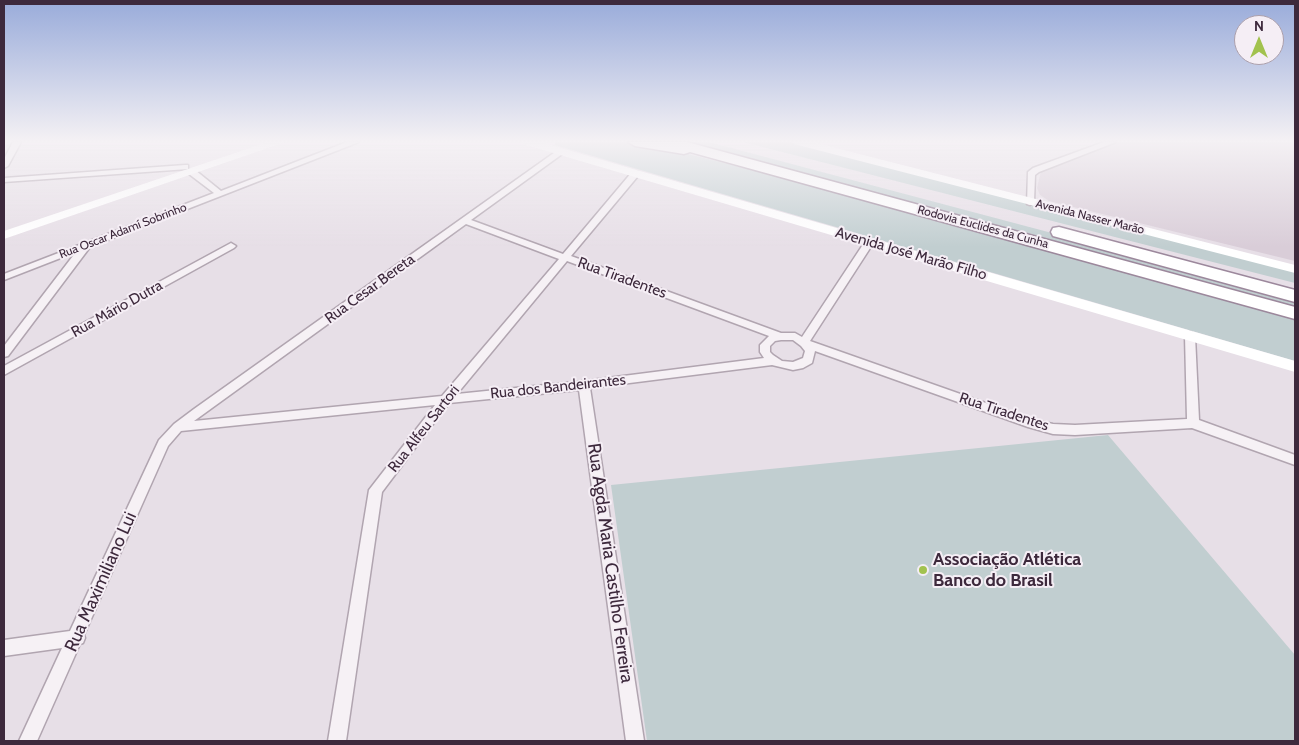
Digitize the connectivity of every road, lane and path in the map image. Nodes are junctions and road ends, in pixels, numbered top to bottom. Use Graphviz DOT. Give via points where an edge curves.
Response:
graph roads {
  1 [pos="63,177"];
  2 [pos="166,177"];
  3 [pos="169,177"];
  4 [pos="197,177"];
  5 [pos="265,177"];
  6 [pos="527,177"];
  7 [pos="633,177"];
  8 [pos="645,177"];
  9 [pos="800,177"];
  10 [pos="848,177"];
  11 [pos="932,177"];
  12 [pos="1032,177"];
  13 [pos="4,180"];
  14 [pos="220,194"];
  15 [pos="1030,202"];
  16 [pos="465,221"];
  17 [pos="4,226"];
  18 [pos="4,235"];
  19 [pos="869,242"];
  20 [pos="87,245"];
  21 [pos="231,246"];
  22 [pos="566,257"];
  23 [pos="1295,269"];
  24 [pos="4,277"];
  25 [pos="1295,296"];
  26 [pos="1295,313"];
  27 [pos="780,336"];
  28 [pos="1190,336"];
  29 [pos="804,339"];
  30 [pos="765,352"];
  31 [pos="4,353"];
  32 [pos="773,361"];
  33 [pos="758,362"];
  34 [pos="1295,367"];
  35 [pos="4,371"];
  36 [pos="584,385"];
  37 [pos="446,399"];
  38 [pos="1193,424"];
  39 [pos="178,427"];
  40 [pos="1295,460"];
  41 [pos="77,638"];
  42 [pos="4,648"];
  43 [pos="28,741"];
  44 [pos="337,741"];
  45 [pos="635,741"];
  1 -- 13 [label="street"];
  2 -- 17 [label="main road"];
  3 -- 18 [label="main road"];
  4 -- 14 [label="street"];
  5 -- 14 [label="street, Rua Oscar Adamí Sobrinho"];
  6 -- 16 [label="street, Rua Cesar Bereta"];
  7 -- 22 [label="street, Rua Alfeu Sartori"];
  8 -- 19 [label="main road, Avenida José Marão Filho"];
  9 -- 26 [label="highway, Rodovia Euclides da Cunha"];
  10 -- 25 [label="highway, Rodovia Euclides da Cunha"];
  11 -- 15 [label="main road, Avenida Nasser Marão"];
  12 -- 15 [label="street"];
  14 -- 20 [label="street, Rua Oscar Adamí Sobrinho"];
  15 -- 23 [label="main road, Avenida Nasser Marão"];
  16 -- 22 [label="street, Rua Tiradentes"];
  16 -- 39 [label="street, Rua Cesar Bereta"];
  19 -- 28 [label="main road, Avenida José Marão Filho"];
  19 -- 29 [label="street"];
  20 -- 24 [label="street, Rua Oscar Adamí Sobrinho"];
  20 -- 31 [label="street"];
  21 -- 35 [label="street, Rua Mário Dutra"];
  22 -- 27 [label="street, Rua Tiradentes"];
  22 -- 37 [label="street, Rua Alfeu Sartori"];
  27 -- 29 [label="street"];
  27 -- 30 [label="street" via="768,342"];
  28 -- 34 [label="main road, Avenida José Marão Filho"];
  28 -- 38 [label="street"];
  29 -- 32 [label="street" via="810,356 804,363 792,366"];
  29 -- 38 [label="street, Rua Tiradentes" via="1053,429"];
  30 -- 32 [label="street"];
  30 -- 33 [label="street"];
  32 -- 33 [label="street, Rua dos Bandeirantes"];
  33 -- 36 [label="street, Rua dos Bandeirantes"];
  36 -- 37 [label="street, Rua dos Bandeirantes"];
  36 -- 45 [label="street, Rua Agda Maria Castilho Ferreira"];
  37 -- 39 [label="street, Rua dos Bandeirantes"];
  37 -- 44 [label="street, Rua Alfeu Sartori" via="376,490"];
  38 -- 40 [label="street, Rua Tiradentes"];
  39 -- 41 [label="street, Rua Maximiliano Lui" via="163,443"];
  41 -- 42 [label="street"];
  41 -- 43 [label="street, Rua Maximiliano Lui"];
}
